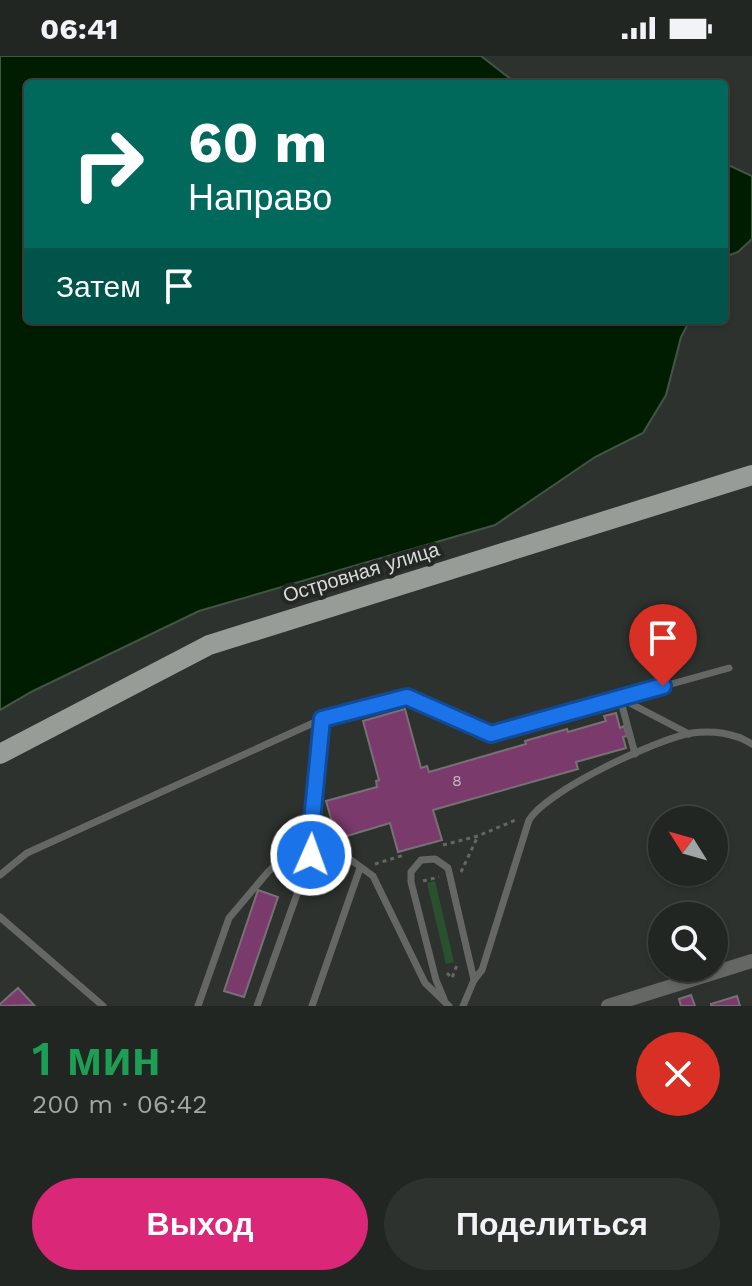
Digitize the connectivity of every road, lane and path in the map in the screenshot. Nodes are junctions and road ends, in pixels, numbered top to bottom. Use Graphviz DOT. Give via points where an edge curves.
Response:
graph roads {
  1 [pos="752,475"];
  2 [pos="729,668"];
  3 [pos="620,698"];
  4 [pos="322,719"];
  5 [pos="689,734"];
  6 [pos="752,744"];
  7 [pos="0,754"];
  8 [pos="635,754"];
  9 [pos="534,813"];
  10 [pos="311,831"];
  11 [pos="478,836"];
  12 [pos="443,845"];
  13 [pos="404,855"];
  14 [pos="360,868"];
  15 [pos="455,873"];
  16 [pos="0,875"];
  17 [pos="0,917"];
  18 [pos="752,961"];
  19 [pos="474,980"];
  20 [pos="439,987"];
  21 [pos="447,1004"];
  22 [pos="103,1006"];
  23 [pos="198,1006"];
  24 [pos="257,1006"];
  25 [pos="312,1006"];
  26 [pos="463,1006"];
  27 [pos="608,1006"];
  1 -- 7 [label="main road, Островная улица" via="209,645"];
  2 -- 3 [label="lane"];
  3 -- 4 [label="lane" via="491,734 407,697"];
  3 -- 5 [label="lane"];
  3 -- 8 [label="lane"];
  4 -- 10 [label="lane"];
  4 -- 16 [label="lane" via="27,853"];
  5 -- 6 [label="lane" via="719,733"];
  5 -- 8 [label="lane"];
  8 -- 9 [label="lane" via="570,787"];
  9 -- 11 [label="path"];
  9 -- 19 [label="lane" via="482,970"];
  10 -- 14 [label="lane"];
  10 -- 23 [label="lane" via="229,918"];
  10 -- 24 [label="lane" via="311,855"];
  11 -- 12 [label="path"];
  11 -- 15 [label="path" via="462,871"];
  13 -- 14 [label="path"];
  14 -- 21 [label="lane" via="373,876 425,983"];
  14 -- 25 [label="lane"];
  17 -- 22 [label="lane"];
  18 -- 27 [label="street"];
  19 -- 20 [label="path" via="452,978"];
  19 -- 20 [label="lane" via="448,868 429,858 415,865 410,877"];
  19 -- 26 [label="lane"];
  20 -- 21 [label="lane"];
}
